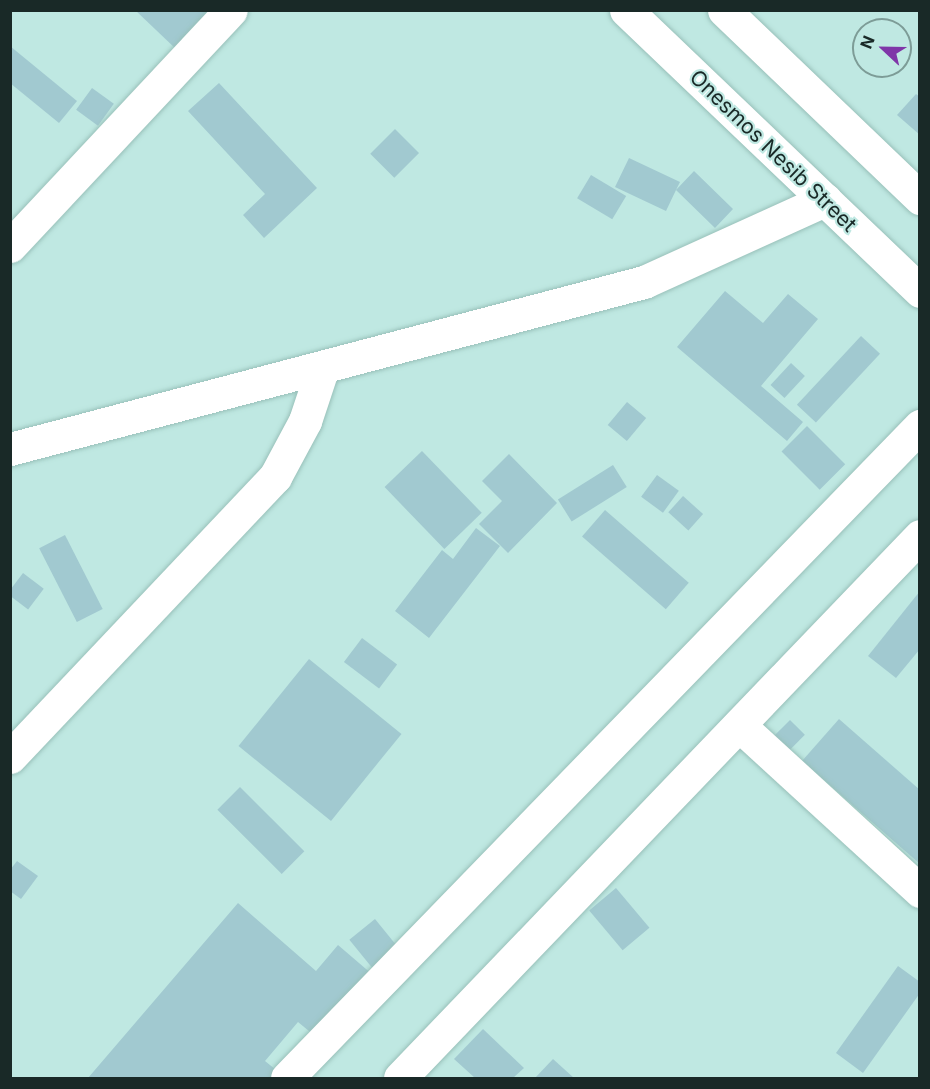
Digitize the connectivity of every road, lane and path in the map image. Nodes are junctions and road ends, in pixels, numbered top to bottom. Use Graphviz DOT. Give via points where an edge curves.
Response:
graph roads {
  1 [pos="231,10"];
  2 [pos="626,10"];
  3 [pos="724,10"];
  4 [pos="920,198"];
  5 [pos="825,200"];
  6 [pos="10,246"];
  7 [pos="920,291"];
  8 [pos="323,367"];
  9 [pos="920,426"];
  10 [pos="10,449"];
  11 [pos="920,536"];
  12 [pos="740,725"];
  13 [pos="10,758"];
  14 [pos="920,891"];
  15 [pos="412,1075"];
  16 [pos="287,1078"];
  1 -- 6 [label="street"];
  2 -- 5 [label="street, Onesmos Nesib Street"];
  3 -- 4 [label="street"];
  5 -- 7 [label="street, Onesmos Nesib Street"];
  5 -- 8 [label="street" via="644,282"];
  8 -- 10 [label="street"];
  8 -- 13 [label="street" via="305,421 274,477"];
  9 -- 16 [label="street"];
  11 -- 12 [label="street"];
  12 -- 14 [label="street"];
  12 -- 15 [label="street"];
}
